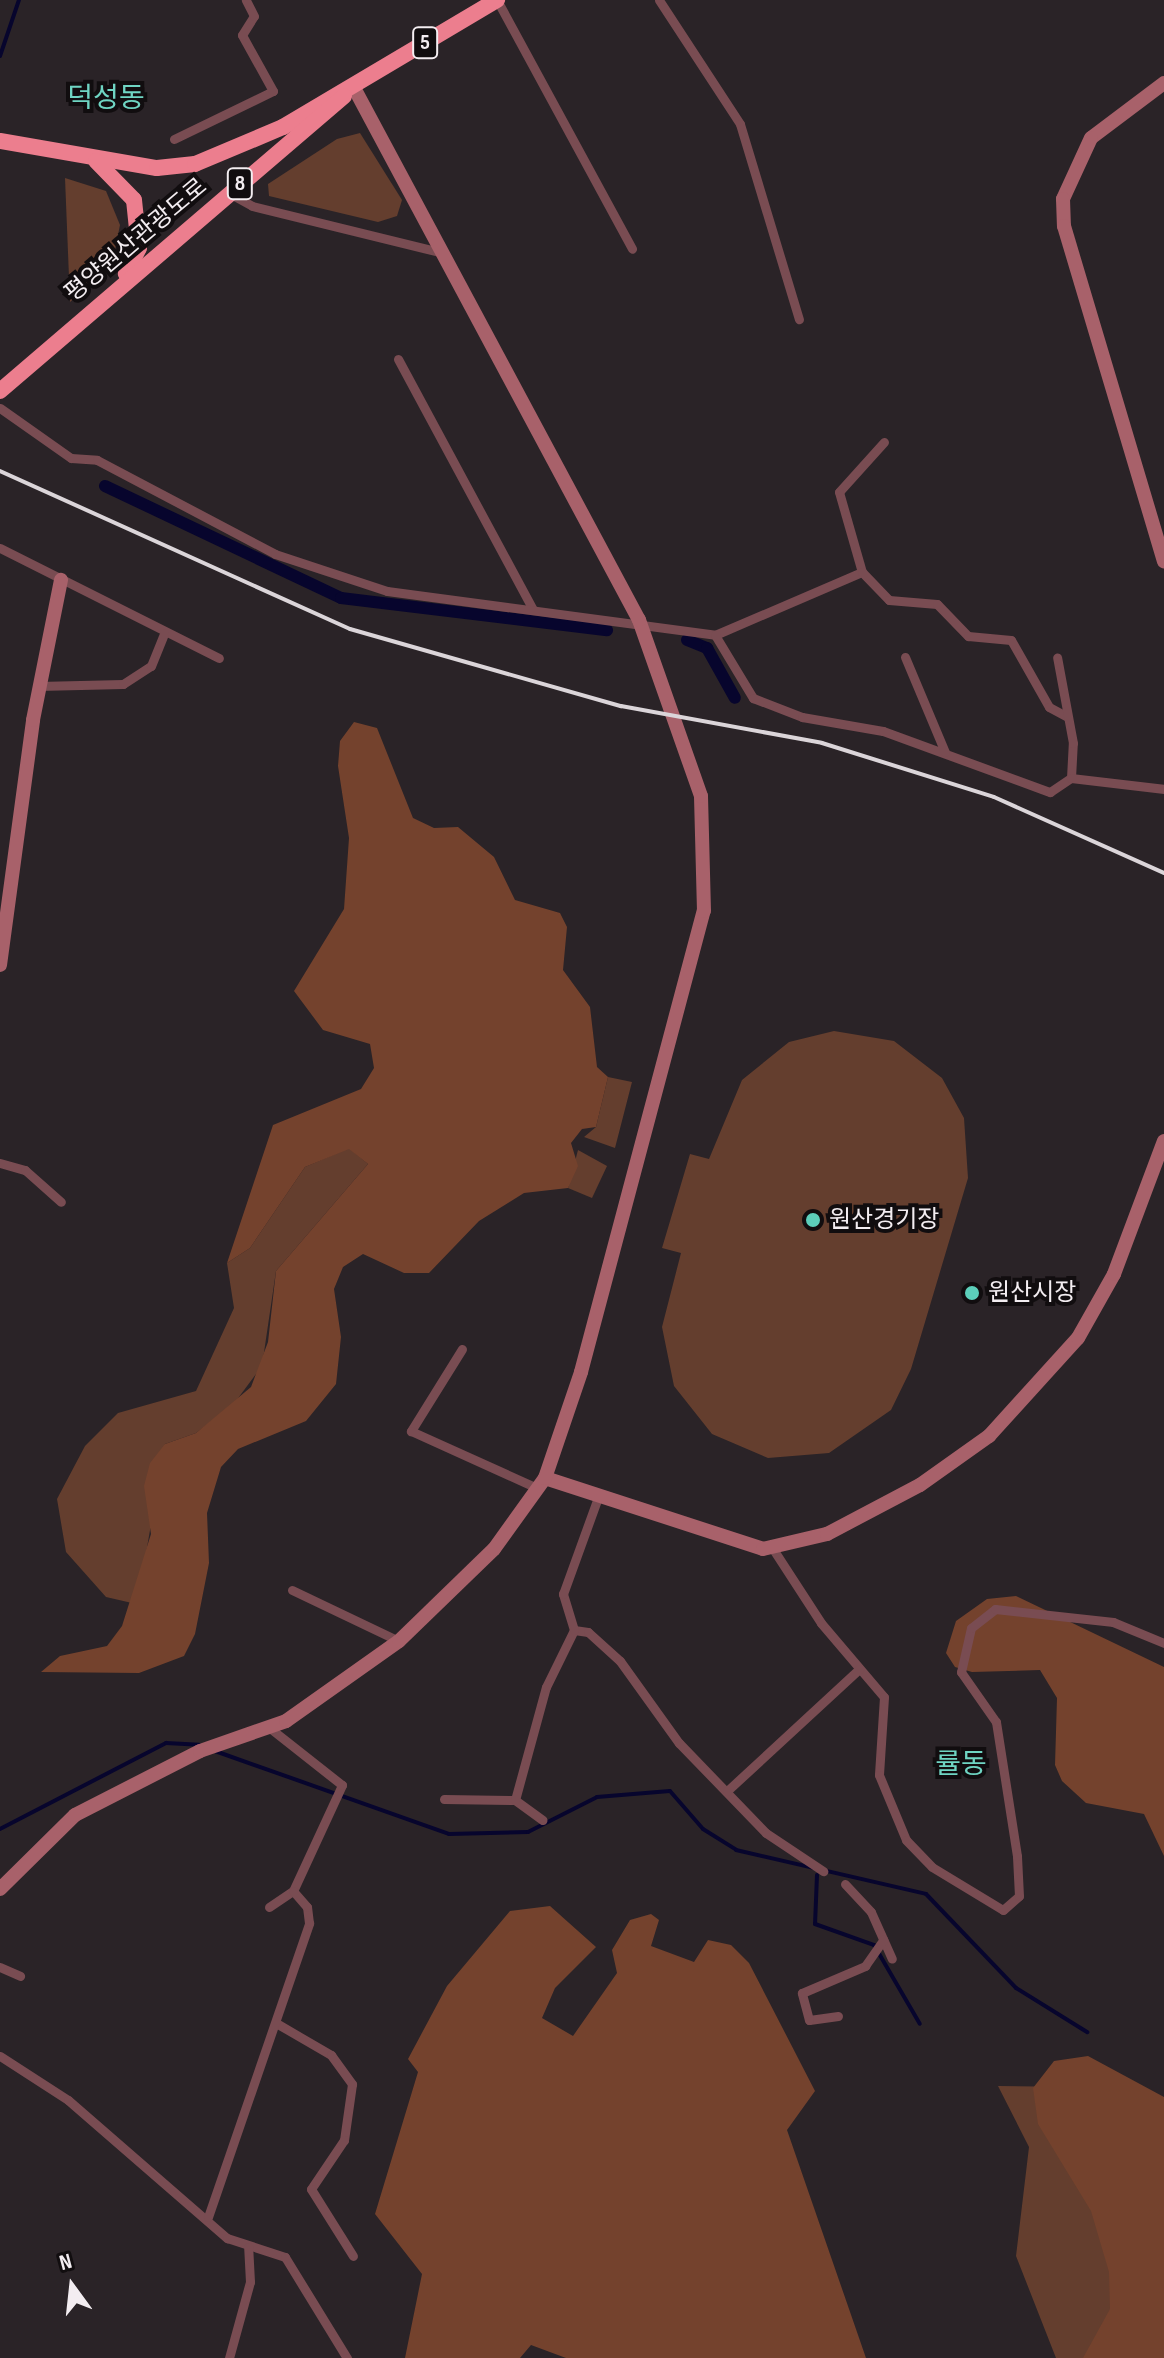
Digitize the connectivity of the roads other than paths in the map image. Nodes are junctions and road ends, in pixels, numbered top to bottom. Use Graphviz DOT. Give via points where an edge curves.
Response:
graph roads {
  1 [pos="246,0"];
  2 [pos="659,0"];
  3 [pos="489,2"];
  4 [pos="1164,83"];
  5 [pos="353,86"];
  6 [pos="174,139"];
  7 [pos="0,141"];
  8 [pos="96,161"];
  9 [pos="229,193"];
  10 [pos="632,249"];
  11 [pos="447,254"];
  12 [pos="124,279"];
  13 [pos="799,319"];
  14 [pos="398,359"];
  15 [pos="0,391"];
  16 [pos="0,408"];
  17 [pos="884,442"];
  18 [pos="0,548"];
  19 [pos="1164,561"];
  20 [pos="862,572"];
  21 [pos="61,580"];
  22 [pos="533,610"];
  23 [pos="639,620"];
  24 [pos="164,634"];
  25 [pos="715,635"];
  26 [pos="905,657"];
  27 [pos="1057,657"];
  28 [pos="219,658"];
  29 [pos="38,686"];
  30 [pos="1066,716"];
  31 [pos="945,752"];
  32 [pos="1071,778"];
  33 [pos="1164,789"];
  34 [pos="0,965"];
  35 [pos="1164,1141"];
  36 [pos="0,1163"];
  37 [pos="61,1202"];
  38 [pos="462,1349"];
  39 [pos="541,1483"];
  40 [pos="597,1500"];
  41 [pos="773,1549"];
  42 [pos="292,1590"];
  43 [pos="574,1630"];
  44 [pos="399,1641"];
  45 [pos="1164,1643"];
  46 [pos="859,1669"];
  47 [pos="271,1729"];
  48 [pos="727,1791"];
  49 [pos="444,1799"];
  50 [pos="515,1800"];
  51 [pos="543,1820"];
  52 [pos="823,1871"];
  53 [pos="845,1884"];
  54 [pos="0,1889"];
  55 [pos="293,1891"];
  56 [pos="269,1907"];
  57 [pos="880,1947"];
  58 [pos="892,1959"];
  59 [pos="0,1967"];
  60 [pos="20,1976"];
  61 [pos="838,2016"];
  62 [pos="276,2023"];
  63 [pos="0,2056"];
  64 [pos="208,2217"];
  65 [pos="248,2247"];
  66 [pos="353,2256"];
  67 [pos="229,2358"];
  68 [pos="347,2358"];
  1 -- 6 [label="street" via="254,16 242,35 273,91"];
  2 -- 13 [label="street" via="740,124"];
  3 -- 5 [label="highway, 5"];
  3 -- 10 [label="street"];
  4 -- 19 [label="main road" via="1091,138 1063,199 1064,226"];
  5 -- 8 [label="highway" via="283,127 195,164 157,168"];
  5 -- 9 [label="highway, 평양원산관광도로 / 8" via="316,126"];
  5 -- 11 [label="main road"];
  7 -- 8 [label="highway"];
  8 -- 12 [label="highway, 8" via="134,200 139,248"];
  9 -- 11 [label="street" via="252,206"];
  9 -- 12 [label="highway, 평양원산관광도로 / 8"];
  11 -- 23 [label="main road"];
  12 -- 15 [label="highway, 평양원산관광도로 / 8"];
  14 -- 22 [label="street"];
  16 -- 22 [label="street" via="71,458 97,460 275,554 356,584"];
  17 -- 20 [label="street" via="839,492"];
  18 -- 21 [label="street"];
  20 -- 25 [label="street"];
  20 -- 30 [label="street" via="889,600 937,604 968,636 1011,640 1049,707"];
  21 -- 24 [label="street"];
  21 -- 29 [label="main road"];
  22 -- 23 [label="street"];
  23 -- 25 [label="street"];
  23 -- 39 [label="main road" via="697,781 709,871 692,976"];
  24 -- 28 [label="street"];
  24 -- 29 [label="street" via="151,666 123,684"];
  25 -- 31 [label="street" via="753,698"];
  26 -- 31 [label="street"];
  27 -- 30 [label="street"];
  29 -- 34 [label="main road"];
  30 -- 32 [label="street"];
  31 -- 32 [label="street" via="1050,792"];
  32 -- 33 [label="street"];
  35 -- 41 [label="main road" via="1114,1274 1078,1338 1033,1391 989,1436 920,1485 827,1534"];
  36 -- 37 [label="street" via="25,1170"];
  38 -- 39 [label="street" via="411,1431"];
  39 -- 40 [label="main road"];
  39 -- 44 [label="main road" via="463,1584"];
  40 -- 41 [label="main road"];
  40 -- 43 [label="street" via="563,1594"];
  41 -- 46 [label="street"];
  42 -- 44 [label="street"];
  43 -- 48 [label="street" via="588,1632 620,1661 679,1743"];
  43 -- 50 [label="street" via="546,1687"];
  44 -- 47 [label="main road"];
  45 -- 46 [label="street" via="1113,1622 995,1609 971,1628 961,1672 996,1722 1020,1887 1009,1910 932,1867 906,1840 879,1775 886,1702"];
  46 -- 48 [label="street"];
  47 -- 54 [label="main road" via="207,1748 59,1825"];
  47 -- 55 [label="street" via="339,1792"];
  48 -- 52 [label="street" via="766,1833"];
  49 -- 50 [label="street"];
  50 -- 51 [label="street"];
  53 -- 57 [label="street" via="861,1898"];
  55 -- 56 [label="street"];
  55 -- 62 [label="street" via="307,1907 309,1923"];
  57 -- 58 [label="street"];
  57 -- 61 [label="street" via="857,1971 802,1993 809,2020"];
  59 -- 60 [label="street"];
  62 -- 64 [label="street"];
  62 -- 66 [label="street" via="331,2055 352,2084 344,2140 311,2189"];
  63 -- 64 [label="street" via="68,2100"];
  64 -- 65 [label="street"];
  65 -- 67 [label="street" via="250,2282"];
  65 -- 68 [label="street" via="285,2257"];
}
